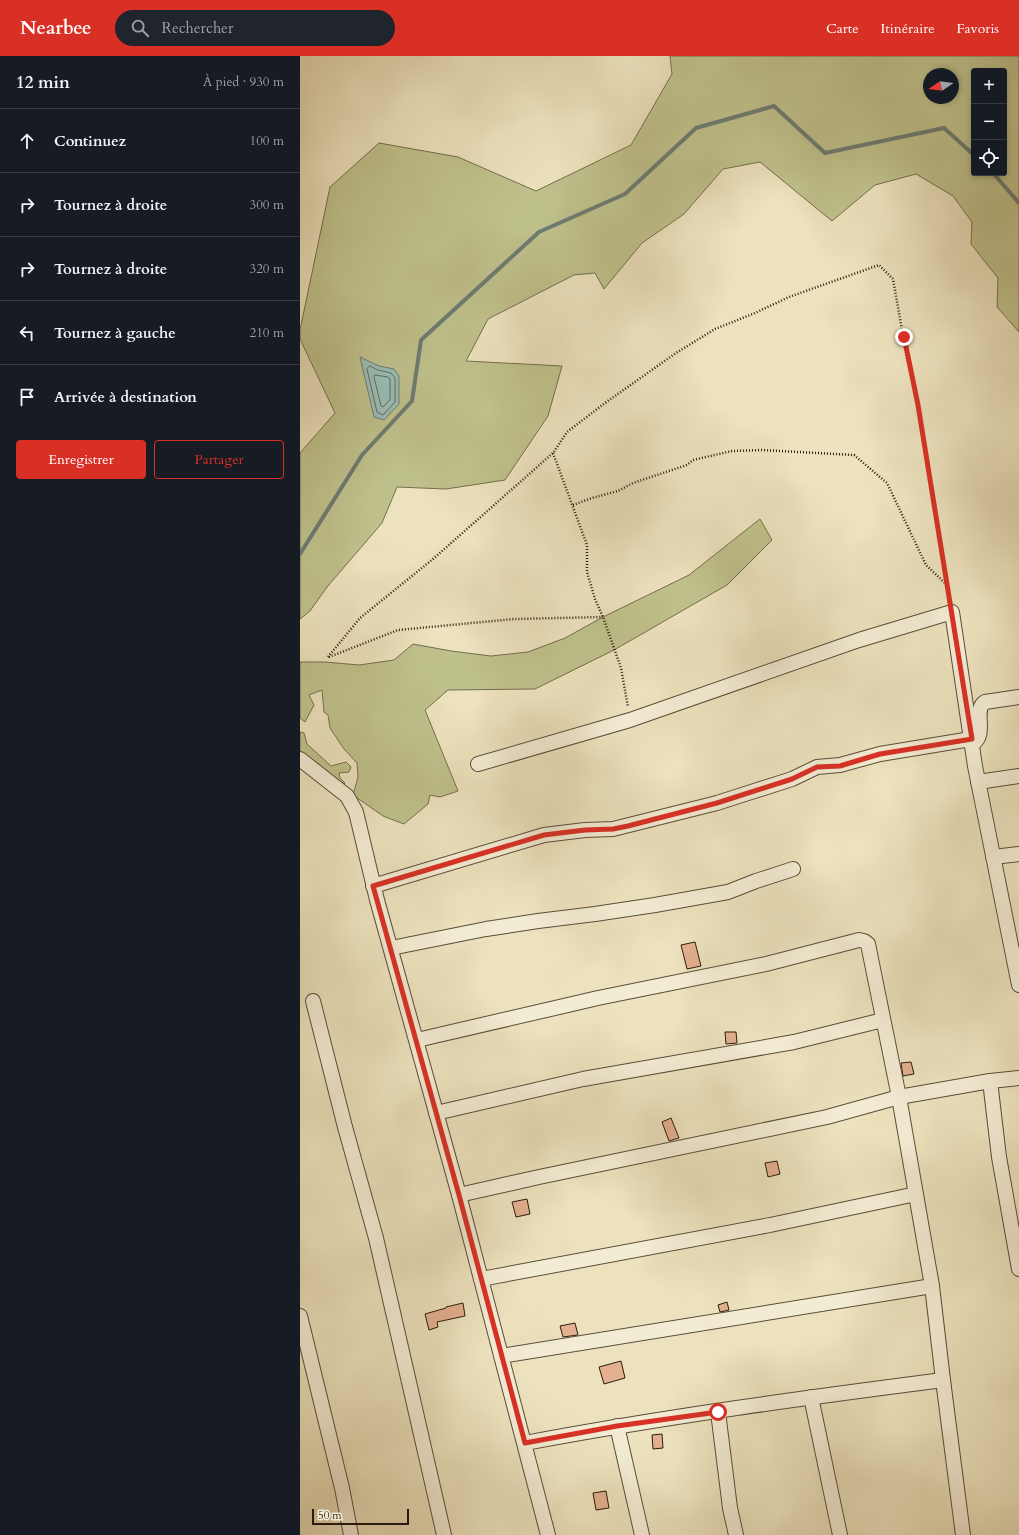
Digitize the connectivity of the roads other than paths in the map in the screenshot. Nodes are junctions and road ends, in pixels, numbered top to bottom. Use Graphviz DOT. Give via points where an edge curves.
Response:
graph roads {
  1 [pos="1019,697"];
  2 [pos="972,742"];
  3 [pos="300,759"];
  4 [pos="478,764"];
  5 [pos="1019,776"];
  6 [pos="978,782"];
  7 [pos="1019,854"];
  8 [pos="993,857"];
  9 [pos="793,869"];
  10 [pos="373,886"];
  11 [pos="1013,928"];
  12 [pos="391,948"];
  13 [pos="1019,985"];
  14 [pos="313,1002"];
  15 [pos="883,1020"];
  16 [pos="417,1040"];
  17 [pos="1019,1078"];
  18 [pos="990,1081"];
  19 [pos="899,1097"];
  20 [pos="436,1113"];
  21 [pos="916,1194"];
  22 [pos="459,1195"];
  23 [pos="1019,1269"];
  24 [pos="481,1279"];
  25 [pos="932,1286"];
  26 [pos="300,1316"];
  27 [pos="501,1356"];
  28 [pos="943,1380"];
  29 [pos="811,1397"];
  30 [pos="718,1412"];
  31 [pos="617,1426"];
  32 [pos="525,1443"];
  33 [pos="352,1535"];
  34 [pos="444,1535"];
  35 [pos="548,1535"];
  36 [pos="642,1535"];
  37 [pos="736,1535"];
  38 [pos="840,1535"];
  39 [pos="963,1535"];
  1 -- 2 [label="street" via="982,703 980,733"];
  2 -- 4 [label="street" via="952,612 860,640 630,720"];
  2 -- 6 [label="street"];
  2 -- 10 [label="street" via="880,754 840,766 817,767 792,779 717,803 613,829 544,835"];
  3 -- 10 [label="street" via="347,796 352,803"];
  5 -- 6 [label="street"];
  6 -- 8 [label="street"];
  7 -- 8 [label="street"];
  8 -- 11 [label="street"];
  9 -- 12 [label="street" via="728,892 523,923"];
  10 -- 12 [label="street"];
  11 -- 13 [label="street"];
  12 -- 16 [label="street"];
  14 -- 34 [label="street" via="376,1238"];
  15 -- 16 [label="street" via="868,944 859,940 766,964 598,998"];
  15 -- 19 [label="street"];
  15 -- 20 [label="street" via="794,1042 582,1079"];
  16 -- 20 [label="street"];
  17 -- 18 [label="street"];
  18 -- 19 [label="street"];
  18 -- 23 [label="street" via="999,1156"];
  19 -- 21 [label="street"];
  19 -- 22 [label="street" via="827,1117"];
  20 -- 22 [label="street"];
  21 -- 24 [label="street" via="770,1225"];
  21 -- 25 [label="street"];
  22 -- 24 [label="street"];
  24 -- 27 [label="street"];
  25 -- 27 [label="street"];
  25 -- 28 [label="street"];
  26 -- 33 [label="street"];
  27 -- 32 [label="street"];
  28 -- 29 [label="street"];
  28 -- 39 [label="street"];
  29 -- 30 [label="street"];
  29 -- 38 [label="street"];
  30 -- 31 [label="street"];
  30 -- 37 [label="street" via="730,1508"];
  31 -- 32 [label="street"];
  31 -- 36 [label="street"];
  32 -- 35 [label="street"];
}
